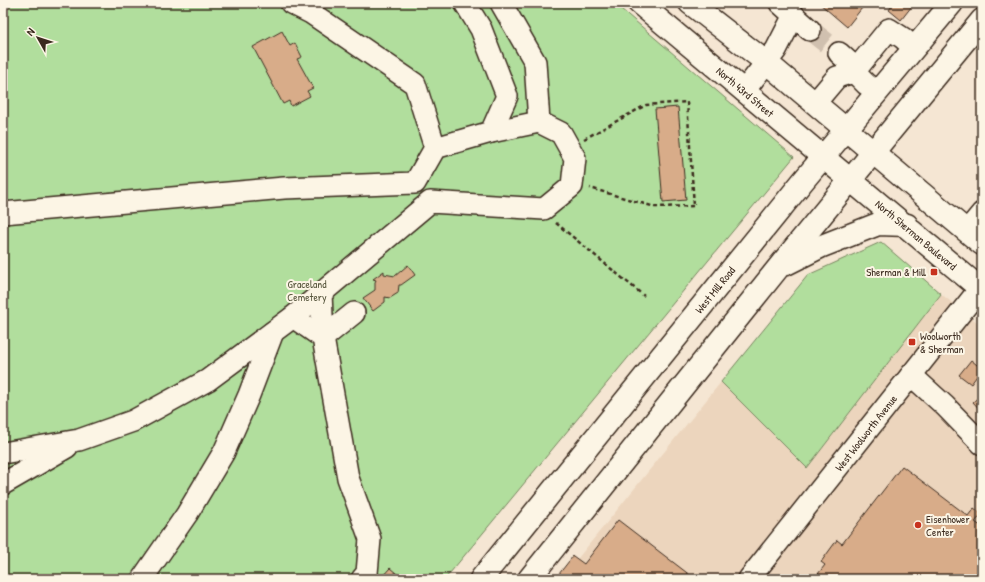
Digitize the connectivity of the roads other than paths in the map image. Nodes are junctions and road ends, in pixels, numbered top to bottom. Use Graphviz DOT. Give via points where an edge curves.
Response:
graph roads {
  1 [pos="292,3"];
  2 [pos="464,3"];
  3 [pos="501,3"];
  4 [pos="639,3"];
  5 [pos="690,3"];
  6 [pos="952,3"];
  7 [pos="982,20"];
  8 [pos="802,22"];
  9 [pos="914,48"];
  10 [pos="844,59"];
  11 [pos="767,63"];
  12 [pos="744,91"];
  13 [pos="877,92"];
  14 [pos="815,104"];
  15 [pos="539,122"];
  16 [pos="846,129"];
  17 [pos="491,132"];
  18 [pos="435,148"];
  19 [pos="873,152"];
  20 [pos="823,157"];
  21 [pos="850,181"];
  22 [pos="415,183"];
  23 [pos="430,202"];
  24 [pos="9,209"];
  25 [pos="982,213"];
  26 [pos="907,225"];
  27 [pos="974,238"];
  28 [pos="778,268"];
  29 [pos="981,288"];
  30 [pos="321,294"];
  31 [pos="354,313"];
  32 [pos="293,317"];
  33 [pos="273,332"];
  34 [pos="323,338"];
  35 [pos="911,375"];
  36 [pos="79,440"];
  37 [pos="982,444"];
  38 [pos="3,453"];
  39 [pos="3,484"];
  40 [pos="142,579"];
  41 [pos="362,579"];
  42 [pos="481,579"];
  43 [pos="529,579"];
  44 [pos="750,579"];
  1 -- 18 [label="street" via="311,13 415,84"];
  2 -- 17 [label="street" via="481,29 506,96"];
  3 -- 15 [label="street" via="535,62"];
  4 -- 12 [label="main road, North 43rd Street"];
  5 -- 11 [label="main road"];
  6 -- 9 [label="main road, West Mill Road"];
  7 -- 19 [label="main road"];
  8 -- 11 [label="street"];
  9 -- 10 [label="street" via="889,30"];
  9 -- 13 [label="main road, West Mill Road"];
  10 -- 13 [label="street" via="866,84"];
  10 -- 14 [label="street" via="838,77"];
  11 -- 12 [label="street"];
  11 -- 14 [label="main road"];
  12 -- 20 [label="main road, North 43rd Street"];
  13 -- 16 [label="main road, West Mill Road"];
  14 -- 16 [label="main road"];
  15 -- 17 [label="street"];
  15 -- 23 [label="street" via="561,132 575,158 572,186 544,209"];
  16 -- 19 [label="main road"];
  16 -- 20 [label="main road, West Mill Road"];
  17 -- 18 [label="street"];
  18 -- 22 [label="street"];
  19 -- 21 [label="main road"];
  19 -- 27 [label="main road"];
  20 -- 21 [label="main road, North 43rd Street"];
  20 -- 42 [label="main road, West Mill Road"];
  21 -- 26 [label="main road, North Sherman Boulevard"];
  21 -- 28 [label="main road"];
  22 -- 23 [label="street"];
  22 -- 24 [label="street" via="284,188"];
  23 -- 30 [label="street"];
  25 -- 27 [label="street"];
  26 -- 28 [label="main road" via="878,224 822,246"];
  26 -- 29 [label="main road, North Sherman Boulevard"];
  28 -- 43 [label="main road"];
  29 -- 35 [label="street, West Woolworth Avenue"];
  30 -- 32 [label="street"];
  30 -- 34 [label="street"];
  31 -- 34 [label="street"];
  32 -- 33 [label="street"];
  32 -- 34 [label="street"];
  33 -- 36 [label="street" via="208,380 133,421"];
  33 -- 40 [label="street" via="224,452 187,514"];
  34 -- 41 [label="street" via="348,478 370,539 367,573"];
  35 -- 37 [label="street"];
  35 -- 44 [label="street, West Woolworth Avenue"];
  36 -- 38 [label="street"];
  36 -- 39 [label="street"];
}
